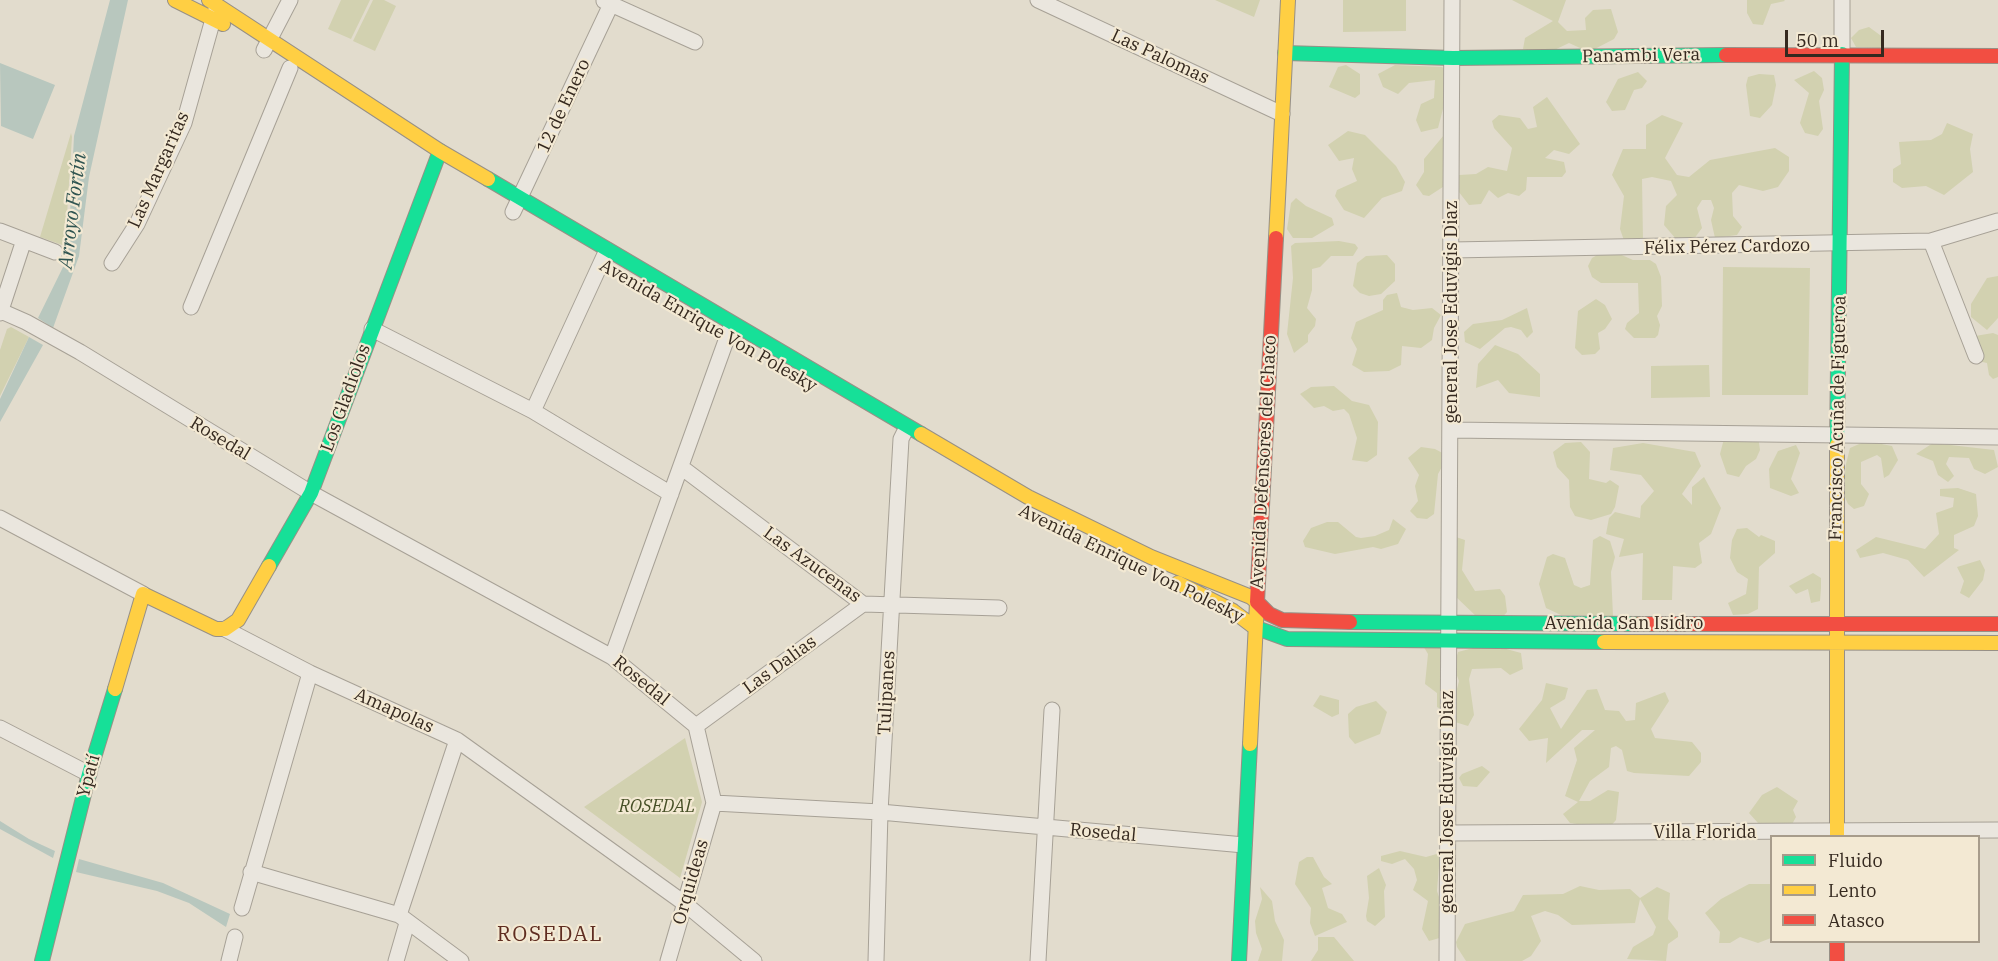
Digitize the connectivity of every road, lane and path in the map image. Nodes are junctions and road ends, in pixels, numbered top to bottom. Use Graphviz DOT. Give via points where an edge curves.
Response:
graph roads {
  1 [pos="175,0"];
  2 [pos="290,0"];
  3 [pos="1038,0"];
  4 [pos="1288,0"];
  5 [pos="1452,0"];
  6 [pos="1842,0"];
  7 [pos="609,2"];
  8 [pos="213,7"];
  9 [pos="695,42"];
  10 [pos="267,44"];
  11 [pos="1285,53"];
  12 [pos="1842,54"];
  13 [pos="1998,56"];
  14 [pos="1453,58"];
  15 [pos="290,68"];
  16 [pos="1282,114"];
  17 [pos="440,151"];
  18 [pos="435,165"];
  19 [pos="455,176"];
  20 [pos="515,208"];
  21 [pos="1998,221"];
  22 [pos="0,231"];
  23 [pos="24,240"];
  24 [pos="1931,241"];
  25 [pos="1840,245"];
  26 [pos="1452,250"];
  27 [pos="55,252"];
  28 [pos="602,260"];
  29 [pos="112,263"];
  30 [pos="190,307"];
  31 [pos="0,312"];
  32 [pos="372,329"];
  33 [pos="729,334"];
  34 [pos="1976,356"];
  35 [pos="533,411"];
  36 [pos="1451,430"];
  37 [pos="1837,434"];
  38 [pos="902,436"];
  39 [pos="1998,437"];
  40 [pos="681,467"];
  41 [pos="311,494"];
  42 [pos="671,494"];
  43 [pos="0,518"];
  44 [pos="1067,532"];
  45 [pos="143,594"];
  46 [pos="1257,602"];
  47 [pos="863,604"];
  48 [pos="892,606"];
  49 [pos="999,608"];
  50 [pos="1450,624"];
  51 [pos="1998,624"];
  52 [pos="1836,625"];
  53 [pos="1254,627"];
  54 [pos="225,629"];
  55 [pos="1449,642"];
  56 [pos="1998,643"];
  57 [pos="1836,644"];
  58 [pos="612,657"];
  59 [pos="310,673"];
  60 [pos="1052,711"];
  61 [pos="696,726"];
  62 [pos="0,728"];
  63 [pos="457,740"];
  64 [pos="89,774"];
  65 [pos="714,803"];
  66 [pos="880,812"];
  67 [pos="1047,828"];
  68 [pos="1998,830"];
  69 [pos="1448,833"];
  70 [pos="1837,834"];
  71 [pos="1244,845"];
  72 [pos="252,872"];
  73 [pos="684,903"];
  74 [pos="242,908"];
  75 [pos="403,919"];
  76 [pos="235,937"];
  77 [pos="1837,943"];
  78 [pos="42,961"];
  79 [pos="229,961"];
  80 [pos="396,961"];
  81 [pos="461,961"];
  82 [pos="668,961"];
  83 [pos="754,961"];
  84 [pos="876,961"];
  85 [pos="1038,961"];
  86 [pos="1239,961"];
  87 [pos="1447,961"];
  88 [pos="1837,961"];
  1 -- 8 [label="main road, Avenida Enrique Von Polesky"];
  2 -- 10 [label="street"];
  3 -- 16 [label="street, Las Palomas"];
  4 -- 11 [label="main road, Avenida Defensores del Chaco"];
  5 -- 14 [label="street, general Jose Eduvigis Diaz"];
  6 -- 12 [label="street, Francisco Acuña de Figueroa"];
  7 -- 9 [label="street"];
  7 -- 20 [label="street, 12 de Enero"];
  8 -- 10 [label="main road, Avenida Enrique Von Polesky"];
  8 -- 29 [label="street, Las Margaritas" via="184,123 137,224"];
  10 -- 15 [label="main road, Avenida Enrique Von Polesky"];
  10 -- 17 [label="main road, Avenida Enrique Von Polesky"];
  11 -- 14 [label="main road, Panambi Vera"];
  11 -- 16 [label="main road, Avenida Defensores del Chaco"];
  12 -- 13 [label="main road, Panambi Vera"];
  12 -- 14 [label="main road, Panambi Vera"];
  12 -- 25 [label="main road, Francisco Acuña de Figueroa"];
  14 -- 26 [label="street, general Jose Eduvigis Diaz"];
  15 -- 18 [label="main road, Avenida Enrique Von Polesky"];
  15 -- 30 [label="street"];
  16 -- 46 [label="main road, Avenida Defensores del Chaco"];
  17 -- 18 [label="main road, Los Gladiolos"];
  17 -- 20 [label="main road, Avenida Enrique Von Polesky"];
  18 -- 19 [label="main road, Avenida Enrique Von Polesky"];
  18 -- 32 [label="main road, Los Gladiolos"];
  20 -- 28 [label="main road, Avenida Enrique Von Polesky"];
  21 -- 24 [label="street, Félix Pérez Cardozo"];
  22 -- 23 [label="street"];
  23 -- 27 [label="street"];
  23 -- 31 [label="street"];
  24 -- 25 [label="street, Félix Pérez Cardozo"];
  24 -- 34 [label="street"];
  25 -- 26 [label="street, Félix Pérez Cardozo"];
  25 -- 37 [label="main road, Francisco Acuña de Figueroa"];
  26 -- 36 [label="street, general Jose Eduvigis Diaz"];
  28 -- 33 [label="main road, Avenida Enrique Von Polesky"];
  28 -- 35 [label="street"];
  31 -- 41 [label="street, Rosedal" via="53,337"];
  32 -- 35 [label="street"];
  32 -- 41 [label="main road, Los Gladiolos"];
  33 -- 38 [label="main road, Avenida Enrique Von Polesky"];
  33 -- 40 [label="street"];
  35 -- 42 [label="street"];
  36 -- 37 [label="street"];
  36 -- 50 [label="street, general Jose Eduvigis Diaz"];
  37 -- 39 [label="street"];
  37 -- 52 [label="main road, Francisco Acuña de Figueroa"];
  38 -- 46 [label="main road, Avenida Enrique Von Polesky" via="1174,568 1245,593"];
  38 -- 48 [label="street, Tulipanes"];
  40 -- 42 [label="street"];
  40 -- 47 [label="street, Las Azucenas"];
  41 -- 54 [label="main road, Los Gladiolos" via="238,620"];
  41 -- 58 [label="street, Rosedal"];
  42 -- 58 [label="street"];
  43 -- 45 [label="street, Amapolas"];
  44 -- 53 [label="main road, Avenida Enrique Von Polesky" via="1202,595"];
  45 -- 54 [label="main road, Amapolas" via="216,629"];
  45 -- 64 [label="main road, Ypatí"];
  46 -- 50 [label="main road, Avenida San Isidro" via="1282,620"];
  46 -- 53 [label="main road, Avenida Defensores del Chaco"];
  47 -- 48 [label="street, Las Azucenas"];
  47 -- 61 [label="street, Las Dalias"];
  48 -- 49 [label="street, Las Azucenas"];
  48 -- 66 [label="street, Tulipanes"];
  50 -- 52 [label="main road, Avenida San Isidro"];
  50 -- 55 [label="street, general Jose Eduvigis Diaz"];
  51 -- 52 [label="main road, Avenida San Isidro"];
  52 -- 57 [label="main road, Francisco Acuña de Figueroa"];
  53 -- 55 [label="main road, Avenida San Isidro" via="1287,639"];
  53 -- 71 [label="main road, Avenida Defensores del Chaco"];
  54 -- 59 [label="street, Amapolas"];
  55 -- 57 [label="main road, Avenida San Isidro"];
  55 -- 69 [label="street, general Jose Eduvigis Diaz"];
  56 -- 57 [label="main road, Avenida San Isidro"];
  57 -- 70 [label="main road, Francisco Acuña de Figueroa"];
  58 -- 61 [label="street, Rosedal"];
  59 -- 63 [label="street, Amapolas"];
  59 -- 72 [label="street"];
  60 -- 67 [label="street"];
  61 -- 65 [label="street"];
  62 -- 64 [label="street"];
  63 -- 73 [label="street, Amapolas"];
  63 -- 75 [label="street"];
  64 -- 78 [label="main road, Ypatí"];
  65 -- 66 [label="street, Rosedal"];
  65 -- 73 [label="street, Orquideas"];
  66 -- 67 [label="street, Rosedal"];
  66 -- 84 [label="street, Tulipanes"];
  67 -- 71 [label="street, Rosedal"];
  67 -- 85 [label="street"];
  68 -- 70 [label="street, Villa Florida"];
  69 -- 70 [label="street, Villa Florida"];
  69 -- 87 [label="street, general Jose Eduvigis Diaz"];
  71 -- 86 [label="main road, Avenida Defensores del Chaco"];
  72 -- 74 [label="street"];
  72 -- 75 [label="street"];
  73 -- 82 [label="street, Orquideas"];
  73 -- 83 [label="street, Amapolas"];
  75 -- 80 [label="street"];
  75 -- 81 [label="street"];
  76 -- 79 [label="street"];
  77 -- 88 [label="main road"];
}
